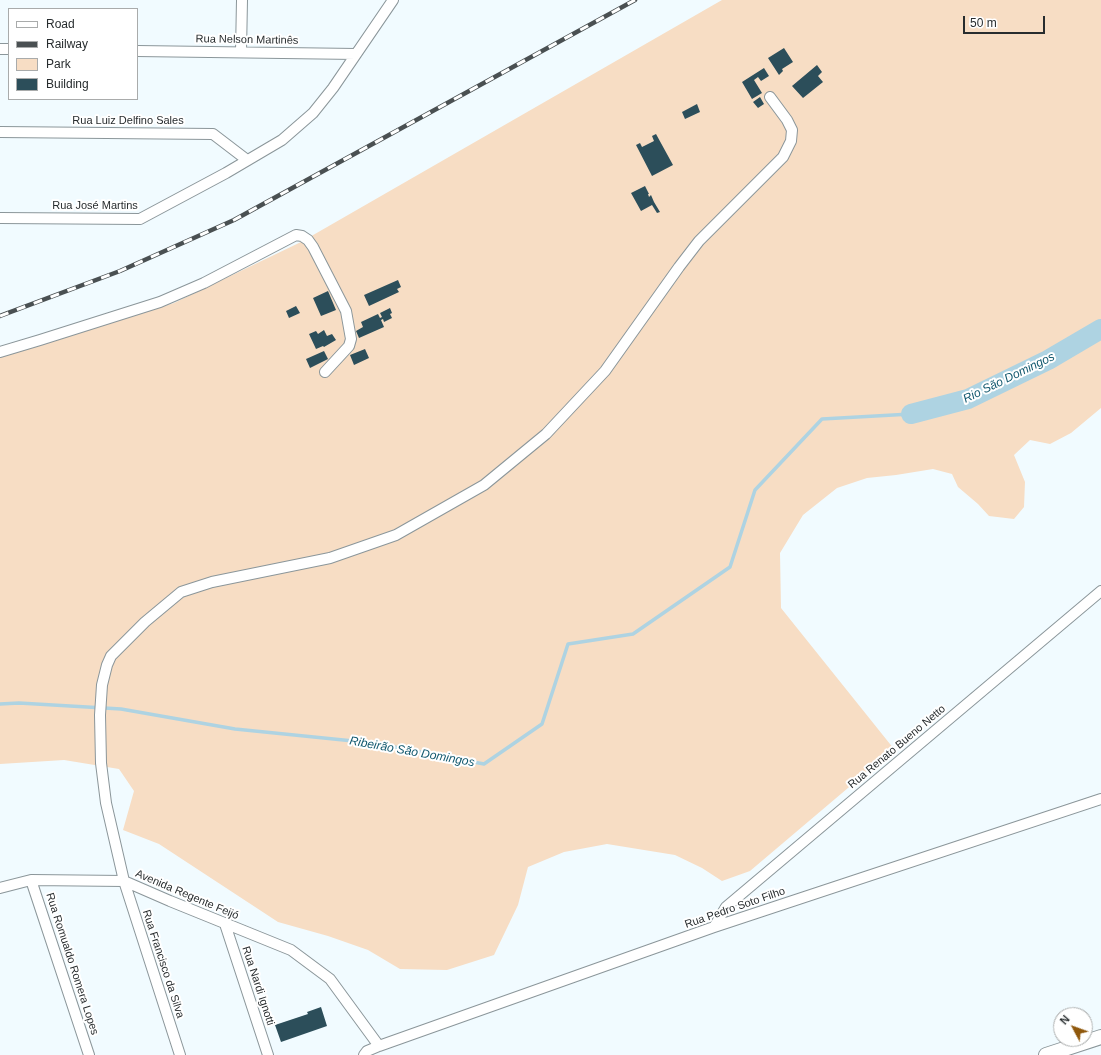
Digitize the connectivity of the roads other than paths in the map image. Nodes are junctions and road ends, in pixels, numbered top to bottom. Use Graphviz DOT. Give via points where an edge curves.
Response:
graph roads {
  1 [pos="242,0"];
  2 [pos="392,0"];
  3 [pos="138,51"];
  4 [pos="241,52"];
  5 [pos="356,54"];
  6 [pos="770,97"];
  7 [pos="0,132"];
  8 [pos="247,160"];
  9 [pos="0,218"];
  10 [pos="0,352"];
  11 [pos="325,372"];
  12 [pos="1101,591"];
  13 [pos="1101,799"];
  14 [pos="31,880"];
  15 [pos="124,881"];
  16 [pos="0,888"];
  17 [pos="225,924"];
  18 [pos="714,927"];
  19 [pos="1101,1037"];
  20 [pos="380,1046"];
  21 [pos="89,1055"];
  22 [pos="180,1055"];
  23 [pos="268,1055"];
  24 [pos="364,1055"];
  25 [pos="1046,1055"];
  1 -- 4 [label="street"];
  2 -- 5 [label="street, Rua José Martins"];
  3 -- 4 [label="street, Rua Nelson Martinês"];
  4 -- 5 [label="street, Rua Nelson Martinês"];
  5 -- 8 [label="street, Rua José Martins" via="313,113 282,140"];
  6 -- 15 [label="street, Rua Francisco da Silva" via="792,130 791,141 783,157 699,241 605,371 546,434 484,485 396,535 330,558 212,582 182,592 145,622 111,656 102,686 101,763 106,803"];
  7 -- 8 [label="street, Rua Luiz Delfino Sales" via="213,134"];
  8 -- 9 [label="street, Rua José Martins" via="140,219"];
  10 -- 11 [label="street" via="160,302 204,283 296,236 302,236 313,247 346,312 351,340 349,346"];
  12 -- 18 [label="street, Rua Renato Bueno Netto" via="726,907"];
  13 -- 18 [label="street, Rua Pedro Soto Filho"];
  14 -- 15 [label="street, Avenida Regente Feijó"];
  14 -- 16 [label="street, Avenida Regente Feijó"];
  14 -- 21 [label="street, Rua Romualdo Romera Lopes"];
  15 -- 17 [label="street, Avenida Regente Feijó"];
  15 -- 22 [label="street, Rua Francisco da Silva"];
  17 -- 20 [label="street, Avenida Regente Feijó" via="291,950 330,979"];
  17 -- 23 [label="street, Rua Nardi Ignotti"];
  18 -- 20 [label="street, Rua Pedro Soto Filho"];
  19 -- 25 [label="main road"];
  20 -- 24 [label="street, Rua Pedro Soto Filho" via="367,1051"];
}
